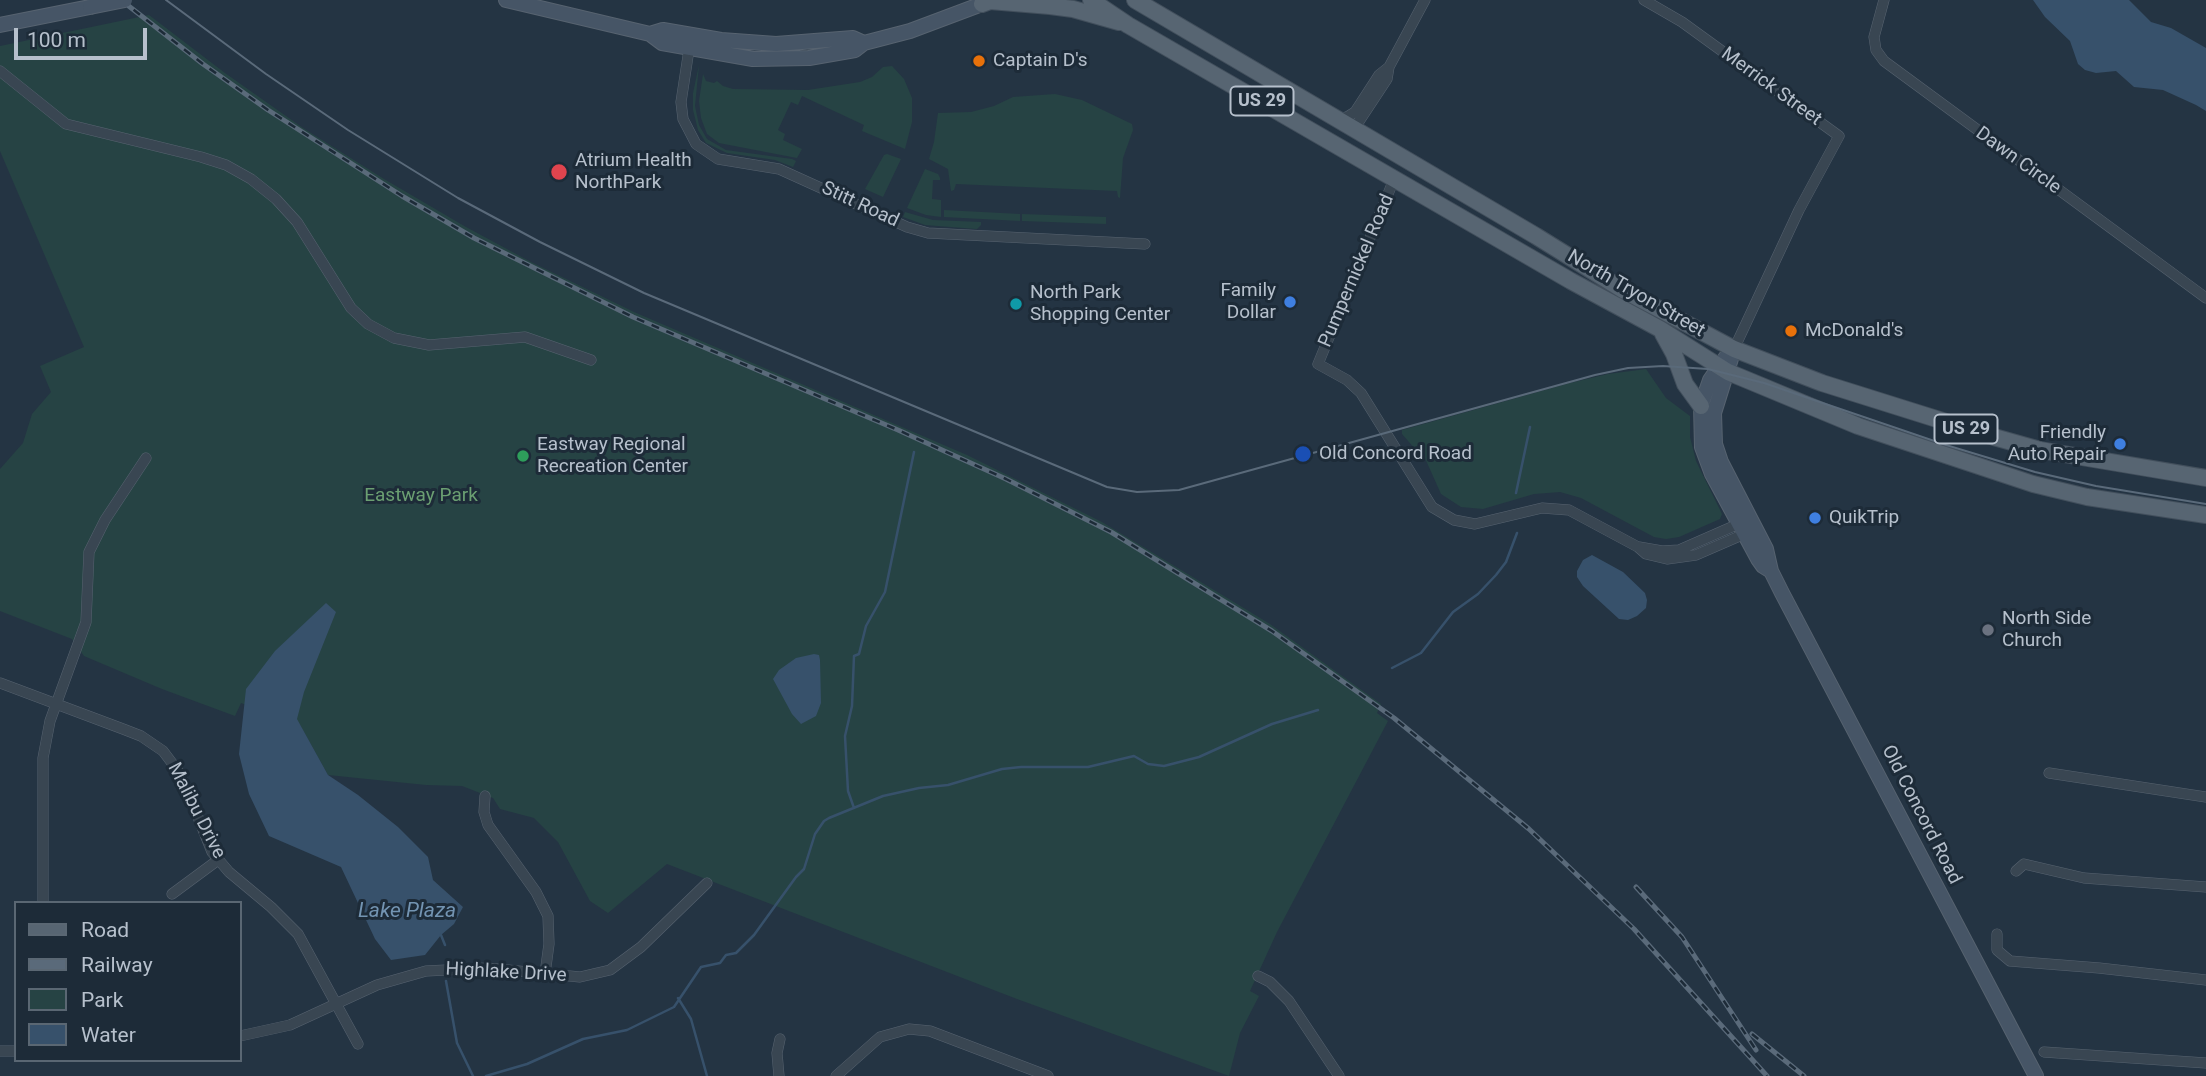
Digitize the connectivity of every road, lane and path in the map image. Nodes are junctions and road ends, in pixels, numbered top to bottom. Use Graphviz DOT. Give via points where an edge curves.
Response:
graph roads {
  1 [pos="125,0"];
  2 [pos="506,0"];
  3 [pos="1091,0"];
  4 [pos="1135,0"];
  5 [pos="1425,0"];
  6 [pos="1644,0"];
  7 [pos="1884,0"];
  8 [pos="987,1"];
  9 [pos="0,24"];
  10 [pos="1128,24"];
  11 [pos="690,42"];
  12 [pos="1389,67"];
  13 [pos="0,71"];
  14 [pos="1262,101"];
  15 [pos="1337,119"];
  16 [pos="1354,129"];
  17 [pos="1395,177"];
  18 [pos="1145,244"];
  19 [pos="2206,298"];
  20 [pos="1660,329"];
  21 [pos="1734,349"];
  22 [pos="591,360"];
  23 [pos="1723,369"];
  24 [pos="1700,406"];
  25 [pos="146,458"];
  26 [pos="2206,478"];
  27 [pos="2206,515"];
  28 [pos="1747,527"];
  29 [pos="0,683"];
  30 [pos="57,705"];
  31 [pos="2049,773"];
  32 [pos="485,796"];
  33 [pos="2206,797"];
  34 [pos="218,860"];
  35 [pos="2016,871"];
  36 [pos="707,883"];
  37 [pos="2206,887"];
  38 [pos="172,894"];
  39 [pos="43,901"];
  40 [pos="1997,934"];
  41 [pos="545,974"];
  42 [pos="1258,976"];
  43 [pos="2206,980"];
  44 [pos="337,1004"];
  45 [pos="242,1036"];
  46 [pos="780,1038"];
  47 [pos="358,1044"];
  48 [pos="2043,1052"];
  49 [pos="2206,1063"];
  50 [pos="779,1076"];
  51 [pos="836,1076"];
  52 [pos="1048,1076"];
  53 [pos="1339,1076"];
  54 [pos="2036,1076"];
  1 -- 9 [label="street, bridge"];
  2 -- 11 [label="street" via="650,34 663,30"];
  3 -- 10 [label="main road, North Tryon Street / US 29"];
  4 -- 15 [label="main road, North Tryon Street / US 29"];
  5 -- 12 [label="street"];
  6 -- 21 [label="street, Merrick Street" via="1682,22 1839,136"];
  7 -- 19 [label="street, Dawn Circle" via="1874,37 1884,61"];
  8 -- 10 [label="main road" via="1073,9"];
  8 -- 11 [label="street" via="910,31 864,43 853,38 776,44"];
  10 -- 14 [label="main road, North Tryon Street / US 29"];
  11 -- 18 [label="street, Stitt Road" via="681,102 683,119 696,144 718,159 779,169 928,233"];
  12 -- 15 [label="street" via="1355,112"];
  12 -- 16 [label="street" via="1387,79"];
  13 -- 22 [label="street" via="66,124 201,157 251,180 288,210 351,308 394,338 429,345 525,337"];
  14 -- 16 [label="main road" via="1338,131"];
  14 -- 17 [label="main road, North Tryon Street / US 29"];
  15 -- 16 [label="main road, North Tryon Street / US 29"];
  16 -- 21 [label="main road, North Tryon Street / US 29" via="1623,290"];
  17 -- 20 [label="main road, North Tryon Street / US 29"];
  17 -- 28 [label="street, Pumpernickel Road" via="1318,364 1358,389 1426,500 1444,516 1479,524 1559,508 1638,547 1662,551 1679,550"];
  20 -- 23 [label="main road, North Tryon Street / US 29"];
  20 -- 24 [label="main road"];
  21 -- 23 [label="street, Old Concord Road"];
  21 -- 26 [label="main road, North Tryon Street / US 29" via="1822,383 2007,441"];
  23 -- 24 [label="street, Old Concord Road"];
  23 -- 27 [label="main road, North Tryon Street / US 29" via="1858,426 2033,484"];
  23 -- 28 [label="street, Old Concord Road" via="1714,413 1715,444"];
  24 -- 28 [label="street, Old Concord Road" via="1706,461"];
  25 -- 30 [label="street" via="89,552 86,622"];
  28 -- 54 [label="street, Old Concord Road" via="1768,555 1771,571"];
  29 -- 30 [label="street, Malibu Drive"];
  30 -- 34 [label="street, Malibu Drive" via="141,736 163,751 176,766"];
  30 -- 39 [label="street" via="43,758"];
  31 -- 33 [label="street"];
  32 -- 41 [label="street" via="488,825 548,916"];
  34 -- 38 [label="street"];
  34 -- 44 [label="street, Malibu Drive" via="298,934"];
  35 -- 37 [label="street" via="2024,864 2084,878"];
  36 -- 41 [label="street, Highlake Drive" via="641,947 610,970 580,977"];
  40 -- 43 [label="street" via="1997,950 2010,961"];
  41 -- 44 [label="street, Highlake Drive" via="487,968 426,971 384,982"];
  42 -- 53 [label="street" via="1289,1000"];
  44 -- 45 [label="street, Highlake Drive" via="290,1025"];
  44 -- 47 [label="street, Malibu Drive"];
  46 -- 50 [label="street" via="776,1053"];
  48 -- 49 [label="street"];
  51 -- 52 [label="street" via="880,1037 909,1029 930,1031"];
}
